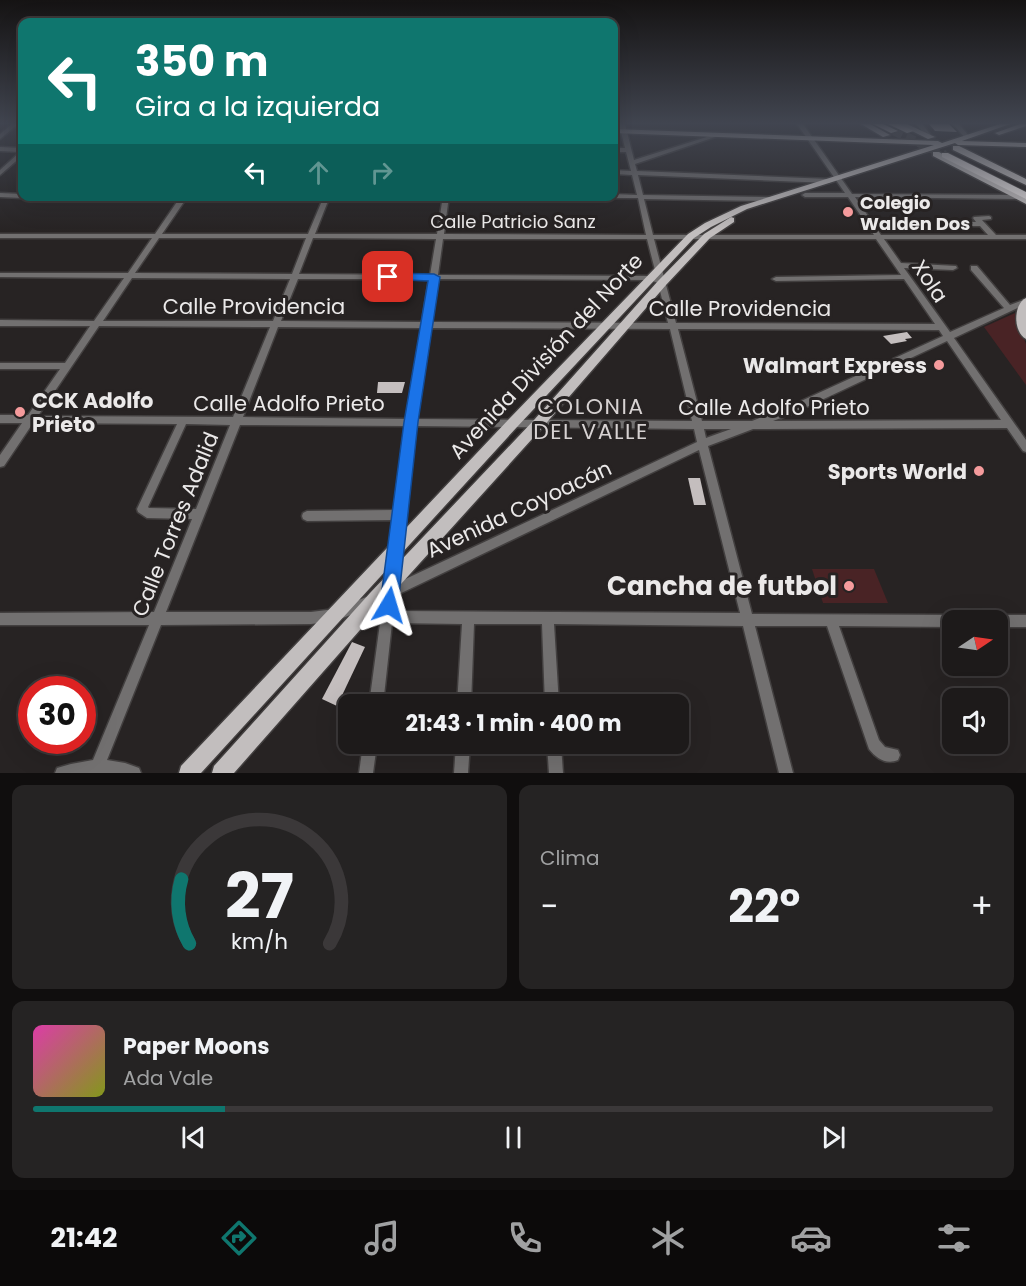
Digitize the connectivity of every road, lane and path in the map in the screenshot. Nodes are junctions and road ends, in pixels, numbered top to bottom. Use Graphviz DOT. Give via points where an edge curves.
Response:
graph roads {
  1 [pos="13,160"];
  2 [pos="631,160"];
  3 [pos="641,160"];
  4 [pos="823,160"];
  5 [pos="895,160"];
  6 [pos="917,160"];
  7 [pos="961,160"];
  8 [pos="966,160"];
  9 [pos="969,160"];
  10 [pos="632,163"];
  11 [pos="618,172"];
  12 [pos="0,173"];
  13 [pos="634,173"];
  14 [pos="836,181"];
  15 [pos="1026,182"];
  16 [pos="1026,187"];
  17 [pos="0,195"];
  18 [pos="18,195"];
  19 [pos="805,195"];
  20 [pos="850,195"];
  21 [pos="618,196"];
  22 [pos="640,196"];
  23 [pos="1023,198"];
  24 [pos="770,199"];
  25 [pos="182,201"];
  26 [pos="325,201"];
  27 [pos="445,201"];
  28 [pos="989,218"];
  29 [pos="968,224"];
  30 [pos="982,224"];
  31 [pos="0,236"];
  32 [pos="312,236"];
  33 [pos="440,236"];
  34 [pos="650,236"];
  35 [pos="691,236"];
  36 [pos="707,236"];
  37 [pos="879,236"];
  38 [pos="157,237"];
  39 [pos="994,237"];
  40 [pos="1026,237"];
  41 [pos="898,265"];
  42 [pos="953,268"];
  43 [pos="974,268"];
  44 [pos="655,273"];
  45 [pos="0,275"];
  46 [pos="130,275"];
  47 [pos="296,276"];
  48 [pos="434,277"];
  49 [pos="906,277"];
  50 [pos="776,279"];
  51 [pos="662,283"];
  52 [pos="1026,301"];
  53 [pos="1009,308"];
  54 [pos="0,323"];
  55 [pos="96,324"];
  56 [pos="276,324"];
  57 [pos="426,325"];
  58 [pos="607,325"];
  59 [pos="625,325"];
  60 [pos="673,325"];
  61 [pos="940,327"];
  62 [pos="1026,335"];
  63 [pos="947,337"];
  64 [pos="0,366"];
  65 [pos="67,366"];
  66 [pos="791,410"];
  67 [pos="0,419"];
  68 [pos="30,420"];
  69 [pos="183,421"];
  70 [pos="237,421"];
  71 [pos="411,422"];
  72 [pos="513,423"];
  73 [pos="538,424"];
  74 [pos="749,424"];
  75 [pos="1009,424"];
  76 [pos="698,425"];
  77 [pos="802,425"];
  78 [pos="702,444"];
  79 [pos="1026,448"];
  80 [pos="0,463"];
  81 [pos="200,514"];
  82 [pos="399,515"];
  83 [pos="307,516"];
  84 [pos="395,552"];
  85 [pos="386,591"];
  86 [pos="335,615"];
  87 [pos="388,618"];
  88 [pos="468,618"];
  89 [pos="0,619"];
  90 [pos="158,619"];
  91 [pos="548,619"];
  92 [pos="747,621"];
  93 [pos="831,621"];
  94 [pos="942,621"];
  95 [pos="1008,621"];
  96 [pos="1026,621"];
  97 [pos="355,622"];
  98 [pos="378,694"];
  99 [pos="465,694"];
  100 [pos="551,694"];
  101 [pos="369,754"];
  102 [pos="462,754"];
  103 [pos="555,754"];
  104 [pos="893,755"];
  105 [pos="98,766"];
  106 [pos="62,773"];
  107 [pos="134,773"];
  108 [pos="188,773"];
  109 [pos="221,773"];
  110 [pos="366,773"];
  111 [pos="461,773"];
  112 [pos="556,773"];
  113 [pos="786,773"];
  1 -- 12 [label="street"];
  2 -- 10 [label="street"];
  3 -- 10 [label="street"];
  4 -- 14 [label="street, Xola"];
  5 -- 14 [label="main road, Avenida División del Norte"];
  6 -- 14 [label="main road, Avenida División del Norte"];
  7 -- 23 [label="highway"];
  8 -- 16 [label="highway"];
  9 -- 15 [label="main road"];
  10 -- 13 [label="street"];
  11 -- 13 [label="street"];
  13 -- 14 [label="street"];
  13 -- 22 [label="street"];
  14 -- 19 [label="main road, Avenida División del Norte"];
  14 -- 20 [label="street, Xola"];
  14 -- 24 [label="main road, Avenida División del Norte"];
  17 -- 18 [label="street"];
  19 -- 20 [label="street"];
  19 -- 36 [label="main road, Avenida División del Norte" via="736,218"];
  20 -- 23 [label="street"];
  20 -- 37 [label="street, Xola"];
  21 -- 22 [label="street"];
  22 -- 24 [label="street"];
  22 -- 34 [label="street"];
  24 -- 35 [label="main road, Avenida División del Norte" via="722,216"];
  25 -- 38 [label="street"];
  26 -- 32 [label="street, Calle Torres Adalid"];
  27 -- 33 [label="street"];
  28 -- 30 [label="street" via="975,218"];
  29 -- 30 [label="street"];
  30 -- 39 [label="street"];
  31 -- 38 [label="street, Calle Patricio Sanz"];
  32 -- 33 [label="street, Calle Patricio Sanz"];
  32 -- 38 [label="street, Calle Patricio Sanz"];
  32 -- 47 [label="street, Calle Torres Adalid"];
  33 -- 34 [label="street, Calle Patricio Sanz"];
  33 -- 48 [label="street"];
  34 -- 35 [label="street, Calle Patricio Sanz"];
  34 -- 44 [label="street"];
  35 -- 36 [label="street, Calle Patricio Sanz"];
  35 -- 44 [label="main road, Avenida División del Norte"];
  36 -- 37 [label="street, Calle Patricio Sanz"];
  36 -- 51 [label="main road, Avenida División del Norte"];
  37 -- 39 [label="street, Calle Patricio Sanz"];
  37 -- 41 [label="street, Xola"];
  38 -- 46 [label="street"];
  39 -- 40 [label="street, Calle Patricio Sanz"];
  41 -- 42 [label="street"];
  41 -- 49 [label="street, Xola"];
  43 -- 53 [label="street"];
  44 -- 48 [label="street"];
  44 -- 51 [label="street"];
  44 -- 58 [label="main road, Avenida División del Norte"];
  45 -- 46 [label="street"];
  46 -- 47 [label="street"];
  46 -- 55 [label="street"];
  47 -- 48 [label="street"];
  47 -- 56 [label="street, Calle Torres Adalid"];
  48 -- 57 [label="street"];
  49 -- 50 [label="street"];
  49 -- 61 [label="street, Xola"];
  51 -- 59 [label="main road, Avenida División del Norte"];
  51 -- 60 [label="street"];
  52 -- 53 [label="street, Avenida Coyoacán"];
  52 -- 62 [label="main road" via="1021,317"];
  53 -- 63 [label="street, Avenida Coyoacán"];
  54 -- 55 [label="street, Calle Providencia"];
  55 -- 56 [label="street, Calle Providencia"];
  55 -- 65 [label="street"];
  56 -- 57 [label="street, Calle Providencia"];
  56 -- 70 [label="street, Calle Torres Adalid"];
  57 -- 58 [label="street, Calle Providencia"];
  57 -- 71 [label="street"];
  58 -- 59 [label="street, Calle Providencia"];
  58 -- 72 [label="main road, Avenida División del Norte"];
  59 -- 60 [label="street, Calle Providencia"];
  59 -- 73 [label="main road, Avenida División del Norte"];
  60 -- 61 [label="street, Calle Providencia"];
  60 -- 76 [label="street"];
  61 -- 63 [label="street, Xola"];
  63 -- 66 [label="street, Avenida Coyoacán"];
  63 -- 75 [label="street, Xola"];
  64 -- 65 [label="street"];
  65 -- 68 [label="street"];
  66 -- 74 [label="street, Avenida Coyoacán"];
  66 -- 77 [label="street" via="794,420"];
  67 -- 68 [label="street, Calle Adolfo Prieto"];
  68 -- 69 [label="street, Calle Adolfo Prieto"];
  68 -- 80 [label="street"];
  69 -- 70 [label="street, Calle Adolfo Prieto"];
  69 -- 81 [label="street" via="142,509 147,513"];
  70 -- 71 [label="street, Calle Adolfo Prieto"];
  70 -- 81 [label="street, Calle Torres Adalid"];
  71 -- 72 [label="street, Calle Adolfo Prieto"];
  71 -- 82 [label="street"];
  72 -- 73 [label="street, Calle Adolfo Prieto"];
  72 -- 84 [label="main road, Avenida División del Norte"];
  73 -- 76 [label="street, Calle Adolfo Prieto"];
  73 -- 85 [label="main road, Avenida División del Norte"];
  74 -- 76 [label="street, Calle Adolfo Prieto"];
  74 -- 77 [label="street, Calle Adolfo Prieto"];
  74 -- 78 [label="street, Avenida Coyoacán"];
  75 -- 77 [label="street, Calle Adolfo Prieto"];
  75 -- 79 [label="street, Xola"];
  76 -- 78 [label="street"];
  78 -- 85 [label="street, Avenida Coyoacán"];
  78 -- 92 [label="street"];
  81 -- 90 [label="street, Calle Torres Adalid"];
  82 -- 83 [label="street"];
  82 -- 84 [label="street"];
  84 -- 85 [label="street"];
  84 -- 86 [label="main road, Avenida División del Norte"];
  85 -- 86 [label="street, Avenida Coyoacán"];
  85 -- 87 [label="street" via="379,612"];
  85 -- 97 [label="main road, Avenida División del Norte"];
  86 -- 90 [label="street, Avenida Coyoacán"];
  86 -- 108 [label="main road, Avenida División del Norte"];
  87 -- 88 [label="street"];
  87 -- 97 [label="street"];
  87 -- 98 [label="street"];
  88 -- 91 [label="street"];
  88 -- 99 [label="street"];
  89 -- 90 [label="street, Avenida Coyoacán"];
  90 -- 105 [label="street, Calle Torres Adalid"];
  91 -- 92 [label="street"];
  91 -- 100 [label="street"];
  92 -- 93 [label="street"];
  92 -- 113 [label="street"];
  93 -- 94 [label="street"];
  93 -- 104 [label="street" via="874,744 881,753"];
  95 -- 96 [label="street"];
  97 -- 109 [label="main road, Avenida División del Norte"];
  101 -- 110 [label="street"];
  102 -- 111 [label="street"];
  103 -- 112 [label="street"];
  105 -- 106 [label="street"];
  105 -- 107 [label="street"];
}
